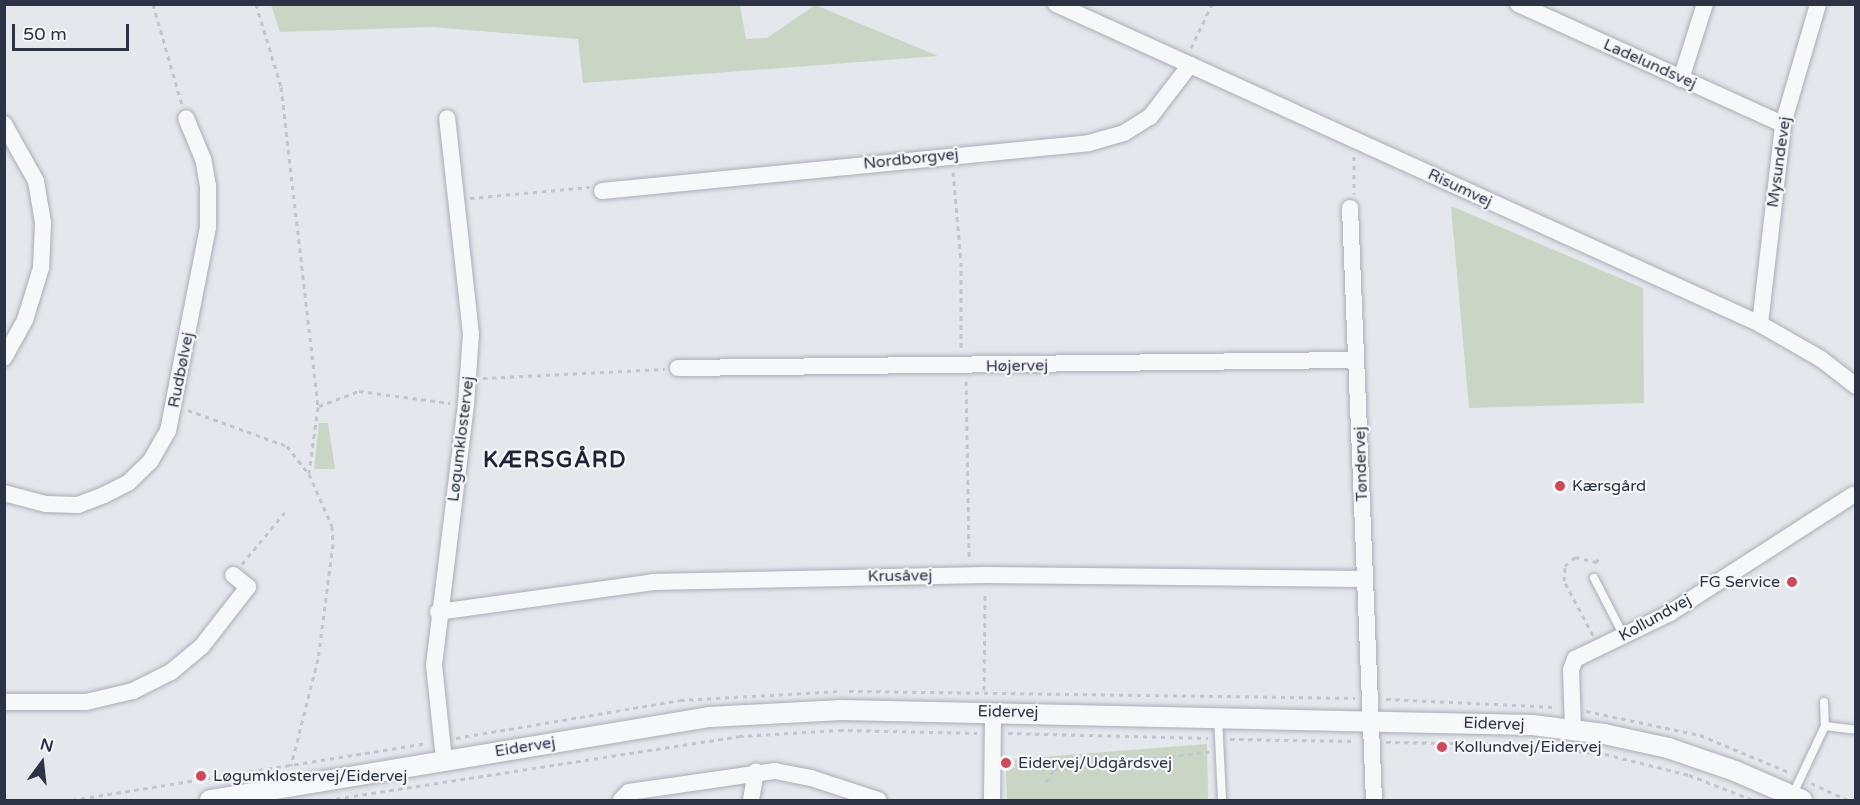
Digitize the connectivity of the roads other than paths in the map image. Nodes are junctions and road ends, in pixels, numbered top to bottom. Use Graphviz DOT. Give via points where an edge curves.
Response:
graph roads {
  1 [pos="1056,4"];
  2 [pos="1518,4"];
  3 [pos="1705,4"];
  4 [pos="1818,4"];
  5 [pos="1190,65"];
  6 [pos="1681,79"];
  7 [pos="186,118"];
  8 [pos="447,118"];
  9 [pos="4,123"];
  10 [pos="1783,124"];
  11 [pos="602,191"];
  12 [pos="1350,208"];
  13 [pos="1760,324"];
  14 [pos="4,358"];
  15 [pos="1356,360"];
  16 [pos="678,368"];
  17 [pos="1856,386"];
  18 [pos="4,493"];
  19 [pos="1853,495"];
  20 [pos="233,575"];
  21 [pos="1594,578"];
  22 [pos="1365,579"];
  23 [pos="438,612"];
  24 [pos="1624,636"];
  25 [pos="4,702"];
  26 [pos="1824,702"];
  27 [pos="993,712"];
  28 [pos="1218,717"];
  29 [pos="1371,720"];
  30 [pos="1825,726"];
  31 [pos="1573,729"];
  32 [pos="1856,730"];
  33 [pos="444,760"];
  34 [pos="756,771"];
  35 [pos="292,794"];
  36 [pos="1797,798"];
  37 [pos="210,801"];
  38 [pos="621,801"];
  39 [pos="751,801"];
  40 [pos="878,801"];
  41 [pos="992,801"];
  42 [pos="1222,801"];
  43 [pos="1374,801"];
  1 -- 5 [label="street, Risumvej"];
  2 -- 6 [label="street, Ladelundsvej"];
  3 -- 6 [label="street"];
  4 -- 10 [label="street, Mysundevej"];
  5 -- 11 [label="street, Nordborgvej" via="1150,117 1125,133 1089,143"];
  5 -- 13 [label="street, Risumvej"];
  6 -- 10 [label="street, Ladelundsvej"];
  7 -- 18 [label="street, Rudbølvej" via="203,159 208,186 208,227 168,431 150,462 129,482 78,505 46,504"];
  8 -- 23 [label="street, Løgumklostervej" via="471,334 466,405"];
  9 -- 14 [label="street" via="36,181 43,223 42,268 25,320"];
  10 -- 13 [label="street, Mysundevej"];
  12 -- 15 [label="street, Tøndervej"];
  13 -- 17 [label="street, Risumvej" via="1821,358"];
  15 -- 16 [label="street, Højervej"];
  15 -- 22 [label="street, Tøndervej"];
  19 -- 24 [label="street, Kollundvej" via="1670,613"];
  20 -- 25 [label="street" via="248,587 202,646 171,672 133,691 86,702"];
  21 -- 24 [label="lane"];
  22 -- 23 [label="street, Krusåvej" via="985,574 653,582"];
  22 -- 29 [label="street, Tøndervej"];
  23 -- 33 [label="street, Løgumklostervej" via="435,698"];
  24 -- 31 [label="street, Kollundvej" via="1575,659 1571,670"];
  26 -- 30 [label="lane"];
  27 -- 28 [label="street, Eidervej"];
  27 -- 33 [label="street, Eidervej" via="830,710 719,716"];
  27 -- 41 [label="street"];
  28 -- 29 [label="street, Eidervej"];
  28 -- 42 [label="lane"];
  29 -- 31 [label="street, Eidervej"];
  29 -- 43 [label="street, Tøndervej"];
  30 -- 32 [label="lane"];
  30 -- 36 [label="lane"];
  31 -- 36 [label="street, Eidervej" via="1668,747"];
  33 -- 35 [label="street, Eidervej"];
  34 -- 38 [label="street" via="628,792"];
  34 -- 39 [label="street"];
  34 -- 40 [label="street" via="811,778"];
  35 -- 37 [label="street, Eidervej"];
}
